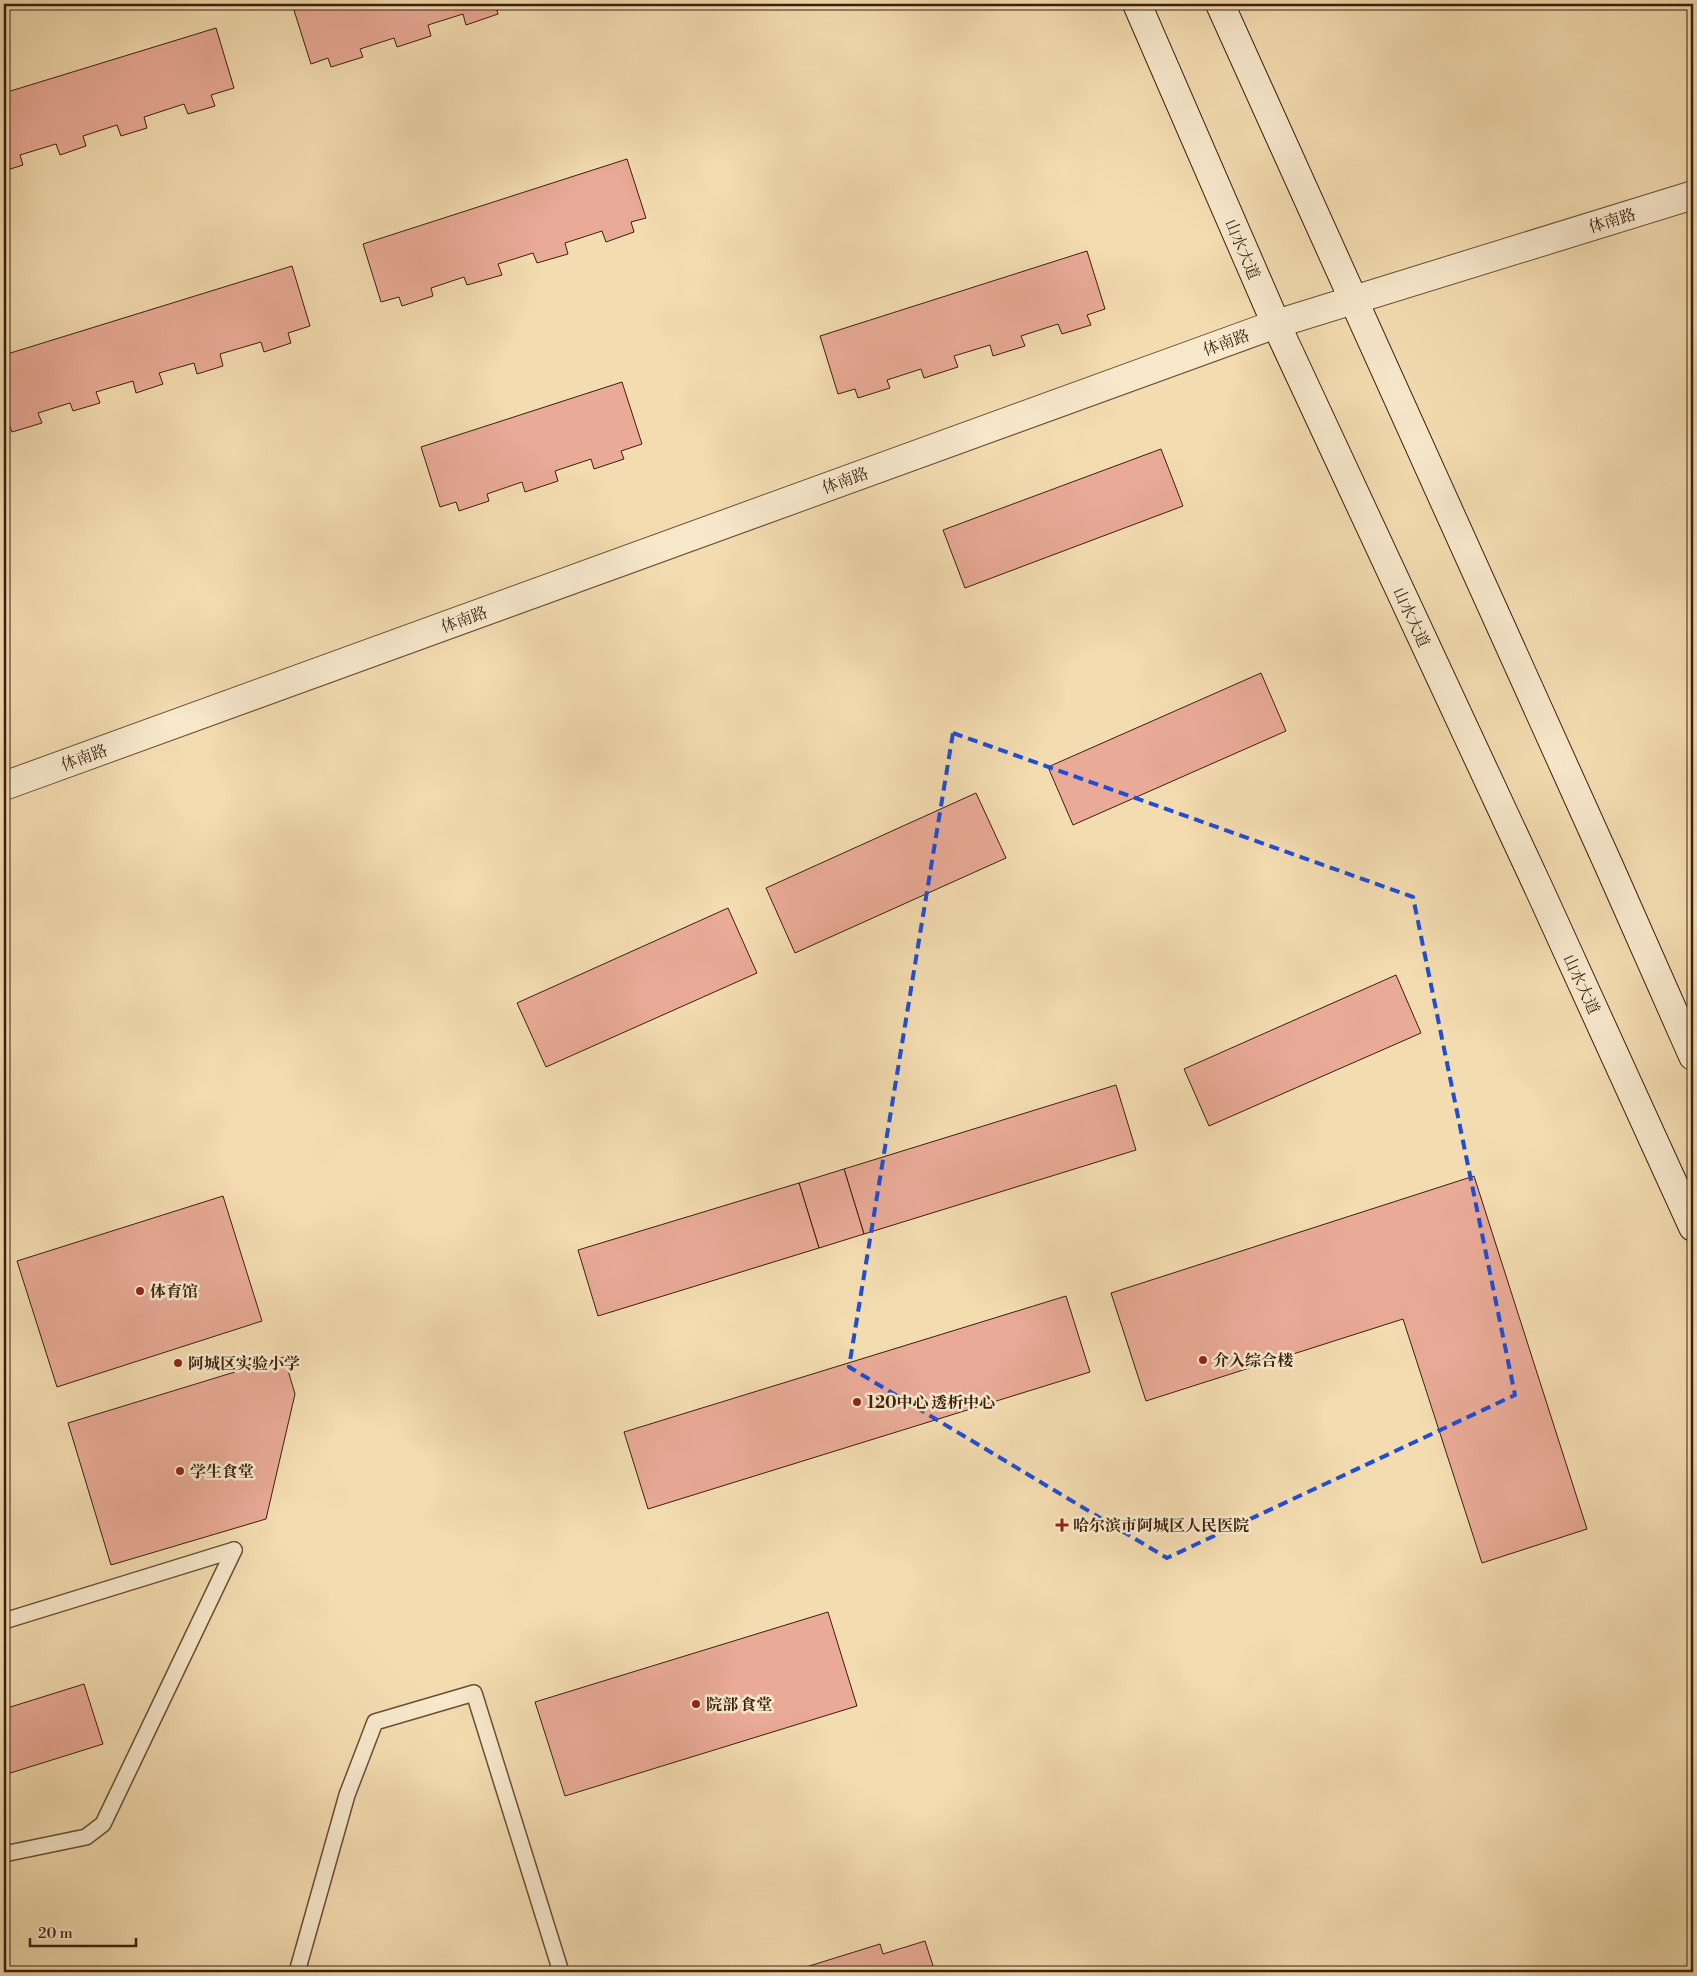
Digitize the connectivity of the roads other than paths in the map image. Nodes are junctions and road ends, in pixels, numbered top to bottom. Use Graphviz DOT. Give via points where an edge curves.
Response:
graph roads {
  1 [pos="1137,4"];
  2 [pos="1220,4"];
  3 [pos="1693,195"];
  4 [pos="1354,300"];
  5 [pos="1276,324"];
  6 [pos="4,786"];
  7 [pos="1693,1056"];
  8 [pos="1693,1227"];
  9 [pos="4,1621"];
  10 [pos="4,1854"];
  11 [pos="297,1972"];
  12 [pos="560,1972"];
  1 -- 5 [label="main road, 山水大道"];
  2 -- 4 [label="main road"];
  3 -- 4 [label="main road, 体南路"];
  4 -- 5 [label="main road, 体南路"];
  4 -- 7 [label="main road"];
  5 -- 6 [label="main road, 体南路"];
  5 -- 8 [label="main road, 山水大道"];
  9 -- 10 [label="lane" via="234,1550 103,1824 86,1837"];
  11 -- 12 [label="lane" via="347,1795 375,1722 474,1694"];
}
